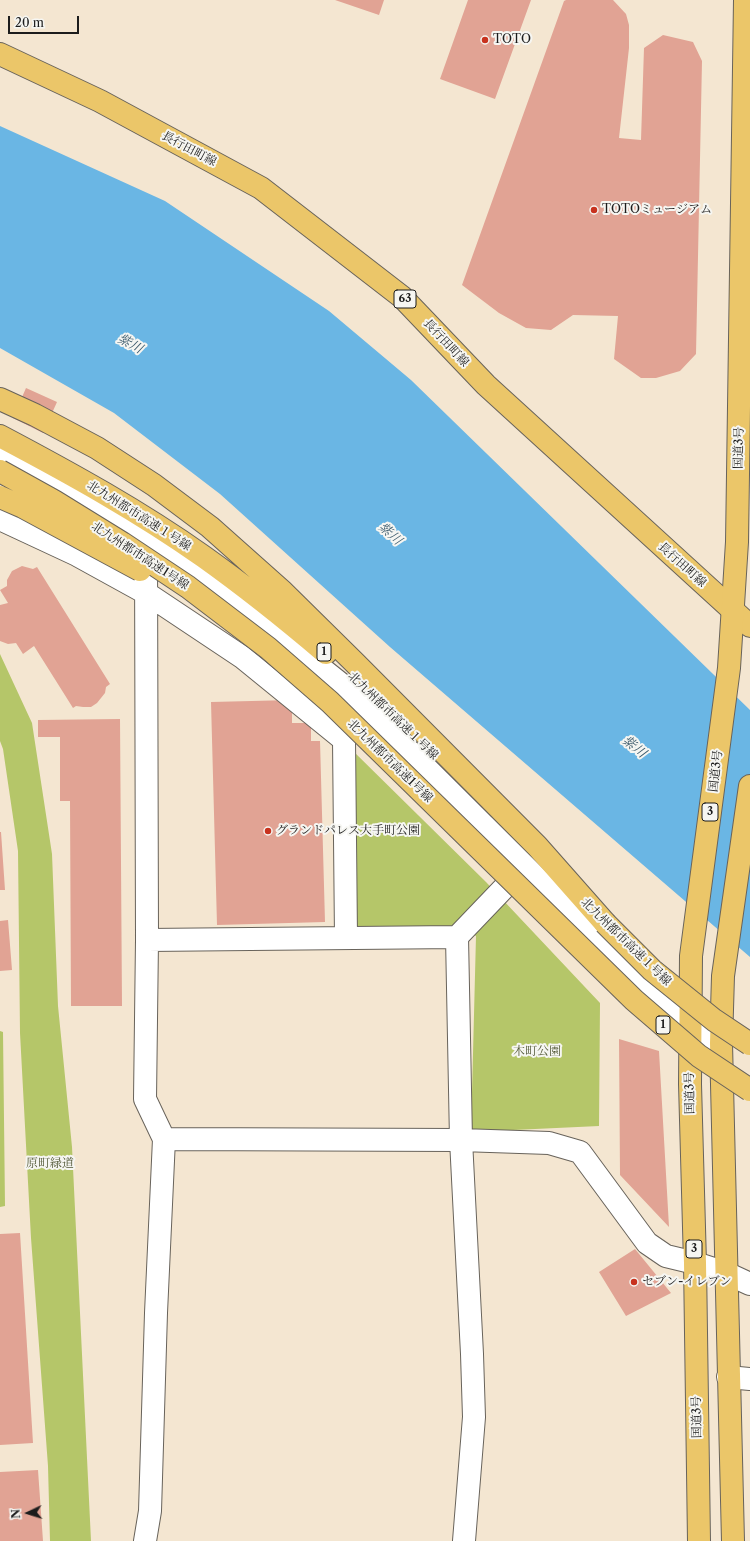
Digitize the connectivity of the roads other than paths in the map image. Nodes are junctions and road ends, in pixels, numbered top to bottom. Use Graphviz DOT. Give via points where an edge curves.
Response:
graph roads {
  1 [pos="745,0"];
  2 [pos="0,54"];
  3 [pos="0,399"];
  4 [pos="0,436"];
  5 [pos="0,455"];
  6 [pos="0,471"];
  7 [pos="0,497"];
  8 [pos="0,519"];
  9 [pos="146,540"];
  10 [pos="146,593"];
  11 [pos="734,612"];
  12 [pos="750,626"];
  13 [pos="268,648"];
  14 [pos="368,710"];
  15 [pos="344,740"];
  16 [pos="750,786"];
  17 [pos="525,866"];
  18 [pos="606,923"];
  19 [pos="457,937"];
  20 [pos="346,938"];
  21 [pos="147,940"];
  22 [pos="690,1025"];
  23 [pos="721,1043"];
  24 [pos="750,1044"];
  25 [pos="750,1090"];
  26 [pos="164,1139"];
  27 [pos="461,1140"];
  28 [pos="695,1263"];
  29 [pos="726,1273"];
  30 [pos="750,1284"];
  31 [pos="728,1377"];
  32 [pos="750,1379"];
  33 [pos="145,1541"];
  34 [pos="464,1541"];
  35 [pos="699,1541"];
  36 [pos="733,1541"];
  1 -- 11 [label="main road, 国道3号 / 3"];
  2 -- 11 [label="main road, 長行田町線 / 63" via="100,101 261,188 402,297 486,385"];
  3 -- 18 [label="main road" via="35,414 97,448 154,485 210,527 283,592 372,680 537,846"];
  4 -- 18 [label="main road, 北九州都市高速１号線 / 1" via="60,467 134,511 203,556 278,612 350,673"];
  5 -- 9 [label="street"];
  6 -- 13 [label="main road, 北九州都市高速1号線 / 1, bridge" via="122,543 188,587"];
  7 -- 13 [label="main road, bridge" via="178,590"];
  8 -- 10 [label="street" via="77,555"];
  9 -- 10 [label="street"];
  9 -- 14 [label="street" via="257,617 346,688"];
  10 -- 15 [label="street" via="242,657"];
  10 -- 21 [label="street"];
  11 -- 12 [label="main road, 長行田町線 / 63"];
  11 -- 22 [label="main road, 国道3号 / 3" via="691,956"];
  13 -- 25 [label="main road, 北九州都市高速1号線 / 1, bridge" via="330,702 634,1000 699,1056"];
  14 -- 15 [label="street"];
  14 -- 17 [label="street"];
  15 -- 20 [label="street"];
  16 -- 23 [label="main road" via="723,976"];
  17 -- 19 [label="street"];
  17 -- 22 [label="street" via="626,967"];
  18 -- 24 [label="main road, 北九州都市高速１号線 / 1, bridge" via="652,970 714,1020"];
  19 -- 20 [label="street"];
  19 -- 27 [label="street"];
  20 -- 21 [label="street"];
  21 -- 26 [label="street" via="145,1099"];
  22 -- 23 [label="street"];
  22 -- 28 [label="main road, 国道3号 / 3"];
  23 -- 29 [label="main road"];
  26 -- 27 [label="street"];
  26 -- 33 [label="street" via="150,1511"];
  27 -- 28 [label="street" via="550,1143 580,1152 648,1243 666,1256"];
  27 -- 34 [label="street" via="474,1417"];
  28 -- 29 [label="street"];
  28 -- 35 [label="main road, 国道3号 / 3"];
  29 -- 30 [label="street"];
  29 -- 31 [label="main road"];
  31 -- 32 [label="street"];
  31 -- 36 [label="main road"];
}
